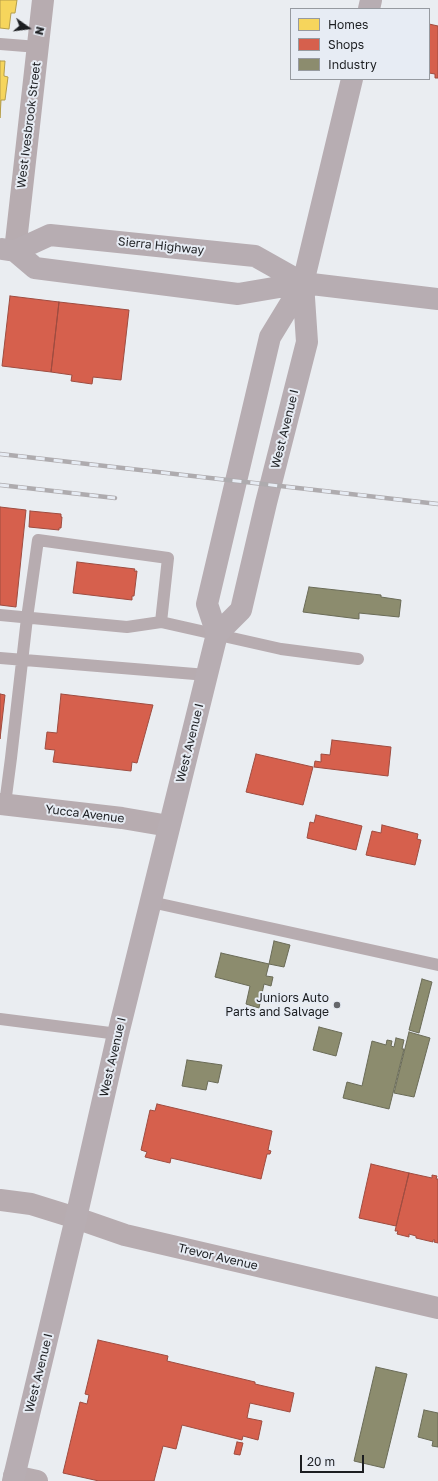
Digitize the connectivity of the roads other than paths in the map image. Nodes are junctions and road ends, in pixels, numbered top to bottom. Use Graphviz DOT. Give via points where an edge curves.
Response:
graph roads {
  1 [pos="43,0"];
  2 [pos="0,44"];
  3 [pos="38,47"];
  4 [pos="352,80"];
  5 [pos="8,250"];
  6 [pos="303,284"];
  7 [pos="438,298"];
  8 [pos="0,615"];
  9 [pos="27,618"];
  10 [pos="161,622"];
  11 [pos="217,634"];
  12 [pos="0,658"];
  13 [pos="22,659"];
  14 [pos="358,659"];
  15 [pos="206,675"];
  16 [pos="2,804"];
  17 [pos="169,826"];
  18 [pos="151,902"];
  19 [pos="438,965"];
  20 [pos="0,1019"];
  21 [pos="118,1034"];
  22 [pos="0,1200"];
  23 [pos="76,1218"];
  24 [pos="438,1308"];
  25 [pos="13,1478"];
  26 [pos="37,1481"];
  1 -- 3 [label="street, West Ivesbrook Street"];
  2 -- 3 [label="lane"];
  3 -- 5 [label="street, West Ivesbrook Street"];
  4 -- 6 [label="main road, West Avenue I"];
  5 -- 6 [label="main road, Sierra Highway" via="35,268 238,294"];
  5 -- 6 [label="main road, Sierra Highway" via="50,235 255,256"];
  6 -- 7 [label="main road, Sierra Highway"];
  6 -- 11 [label="main road, West Avenue I" via="307,342 241,610"];
  6 -- 11 [label="main road, West Avenue I" via="270,337 207,604"];
  8 -- 9 [label="lane"];
  9 -- 10 [label="lane" via="127,627"];
  9 -- 10 [label="lane" via="38,540 168,558"];
  9 -- 13 [label="lane"];
  10 -- 11 [label="lane"];
  11 -- 14 [label="lane" via="281,648"];
  11 -- 15 [label="main road, West Avenue I"];
  12 -- 13 [label="lane"];
  13 -- 15 [label="lane"];
  13 -- 16 [label="lane" via="11,758"];
  15 -- 17 [label="main road, West Avenue I"];
  16 -- 17 [label="street, Yucca Avenue"];
  17 -- 18 [label="main road, West Avenue I"];
  18 -- 19 [label="lane"];
  18 -- 21 [label="main road, West Avenue I"];
  20 -- 21 [label="lane"];
  21 -- 23 [label="main road, West Avenue I"];
  22 -- 23 [label="street, Trevor Avenue" via="31,1204"];
  23 -- 24 [label="street, Trevor Avenue" via="125,1235"];
  23 -- 25 [label="main road, West Avenue I"];
  25 -- 26 [label="street"];
}
